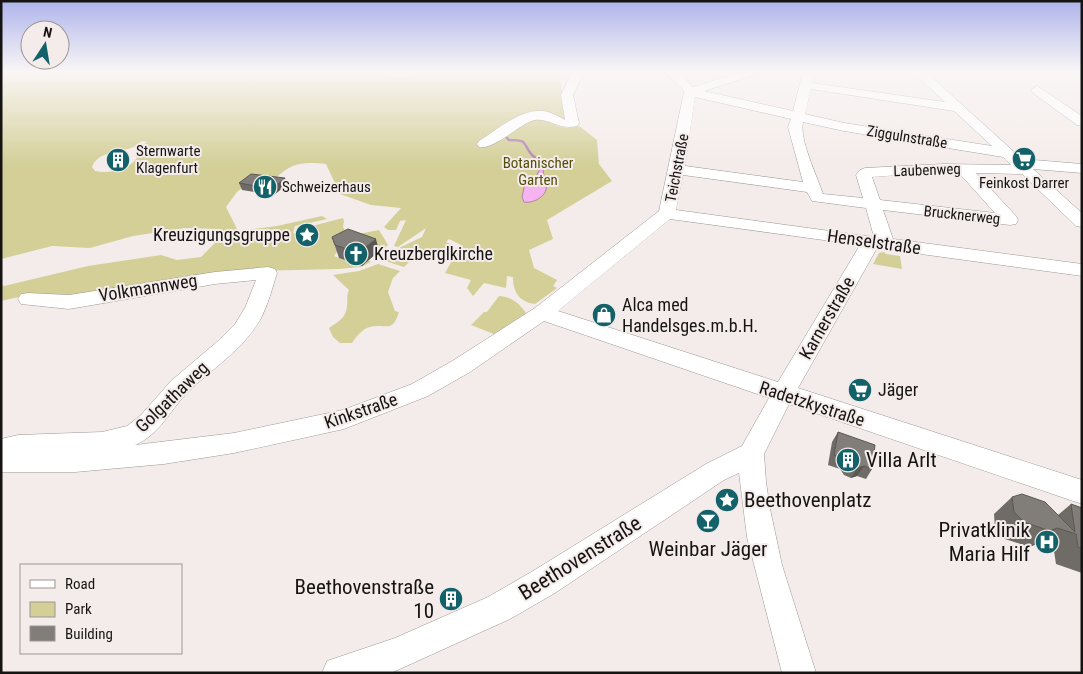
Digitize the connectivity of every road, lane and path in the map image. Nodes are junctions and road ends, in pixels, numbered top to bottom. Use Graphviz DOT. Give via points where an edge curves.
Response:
graph roads {
  1 [pos="568,103"];
  2 [pos="688,103"];
  3 [pos="739,103"];
  4 [pos="801,103"];
  5 [pos="933,103"];
  6 [pos="952,103"];
  7 [pos="1056,103"];
  8 [pos="957,108"];
  9 [pos="797,117"];
  10 [pos="1082,122"];
  11 [pos="484,144"];
  12 [pos="1016,162"];
  13 [pos="963,168"];
  14 [pos="1082,169"];
  15 [pos="677,170"];
  16 [pos="816,193"];
  17 [pos="874,206"];
  18 [pos="666,214"];
  19 [pos="1082,222"];
  20 [pos="878,243"];
  21 [pos="1082,270"];
  22 [pos="268,273"];
  23 [pos="28,299"];
  24 [pos="542,313"];
  25 [pos="783,394"];
  26 [pos="1,452"];
  27 [pos="752,454"];
  28 [pos="1,461"];
  29 [pos="1082,492"];
  30 [pos="396,663"];
  31 [pos="339,673"];
  32 [pos="799,673"];
  1 -- 11 [label="street" via="572,123 563,124 549,116 539,115 514,125"];
  2 -- 15 [label="street, Teichstraße"];
  3 -- 9 [label="street, Ziggulnstraße"];
  4 -- 9 [label="street"];
  5 -- 8 [label="street"];
  6 -- 8 [label="street"];
  7 -- 10 [label="street"];
  8 -- 12 [label="street"];
  9 -- 12 [label="street, Ziggulnstraße"];
  9 -- 16 [label="street" via="798,142"];
  12 -- 13 [label="street, Laubenweg"];
  12 -- 14 [label="street"];
  12 -- 19 [label="street"];
  13 -- 17 [label="street, Laubenweg" via="865,173"];
  13 -- 17 [label="street, Brucknerweg" via="1010,220"];
  15 -- 16 [label="street"];
  15 -- 18 [label="street, Teichstraße"];
  16 -- 17 [label="street"];
  17 -- 20 [label="street, Laubenweg"];
  18 -- 20 [label="street, Henselstraße"];
  18 -- 24 [label="street, Kinkstraße"];
  20 -- 21 [label="street, Henselstraße"];
  20 -- 25 [label="street, Karnerstraße"];
  22 -- 23 [label="street, Volkmannweg" via="214,278 69,302"];
  22 -- 26 [label="street, Golgathaweg" via="249,320 214,357 178,388 141,430 126,438 18,444"];
  24 -- 25 [label="street, Radetzkystraße"];
  24 -- 28 [label="street, Kinkstraße" via="428,386 344,419 234,443 164,453 75,460"];
  25 -- 27 [label="street"];
  25 -- 29 [label="street, Radetzkystraße"];
  27 -- 30 [label="street, Beethovenstraße" via="715,472 544,582"];
  27 -- 32 [label="street" via="754,502"];
  30 -- 31 [label="street, Beethovenstraße"];
}
